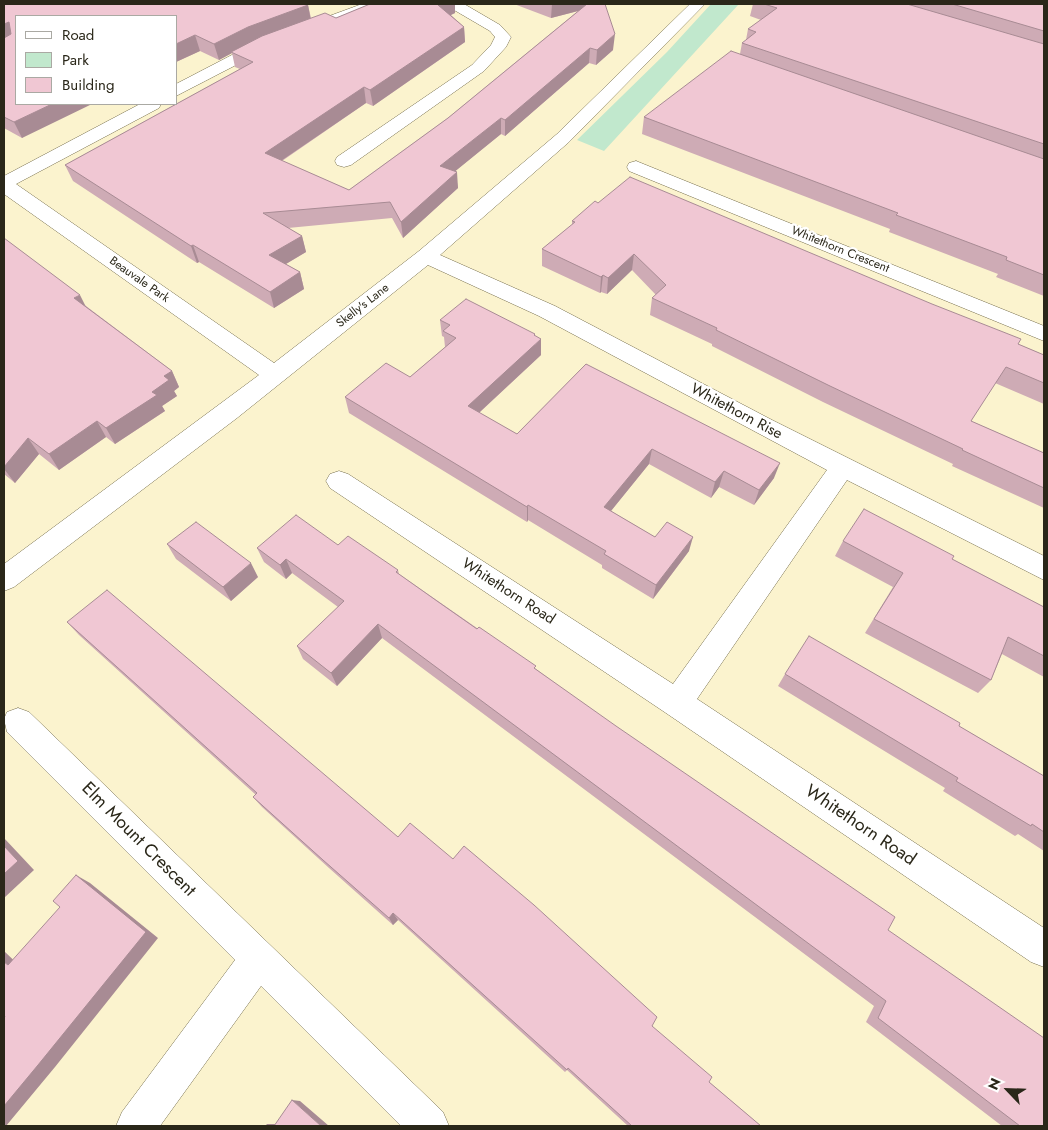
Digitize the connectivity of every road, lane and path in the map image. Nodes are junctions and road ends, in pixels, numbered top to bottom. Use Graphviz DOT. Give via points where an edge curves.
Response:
graph roads {
  1 [pos="375,4"];
  2 [pos="454,4"];
  3 [pos="698,4"];
  4 [pos="178,90"];
  5 [pos="151,105"];
  6 [pos="344,161"];
  7 [pos="636,167"];
  8 [pos="4,184"];
  9 [pos="426,256"];
  10 [pos="1044,334"];
  11 [pos="275,375"];
  12 [pos="843,467"];
  13 [pos="339,481"];
  14 [pos="1044,568"];
  15 [pos="4,579"];
  16 [pos="676,703"];
  17 [pos="18,722"];
  18 [pos="1044,949"];
  19 [pos="258,959"];
  20 [pos="136,1126"];
  21 [pos="429,1126"];
  1 -- 4 [label="street" via="259,47"];
  2 -- 6 [label="street" via="495,28 503,37 498,48 478,68"];
  3 -- 9 [label="street, Skelly's Lane" via="563,138"];
  5 -- 8 [label="street, Beauvale Park"];
  7 -- 10 [label="street, Whitethorn Crescent"];
  8 -- 11 [label="street, Beauvale Park"];
  9 -- 11 [label="street, Skelly's Lane"];
  9 -- 12 [label="street, Whitethorn Rise" via="547,311"];
  11 -- 15 [label="street, Skelly's Lane"];
  12 -- 14 [label="street, Whitethorn Rise"];
  12 -- 16 [label="street"];
  13 -- 16 [label="street, Whitethorn Road"];
  16 -- 18 [label="street, Whitethorn Road"];
  17 -- 19 [label="street, Elm Mount Crescent"];
  19 -- 20 [label="street"];
  19 -- 21 [label="street, Elm Mount Crescent"];
}
